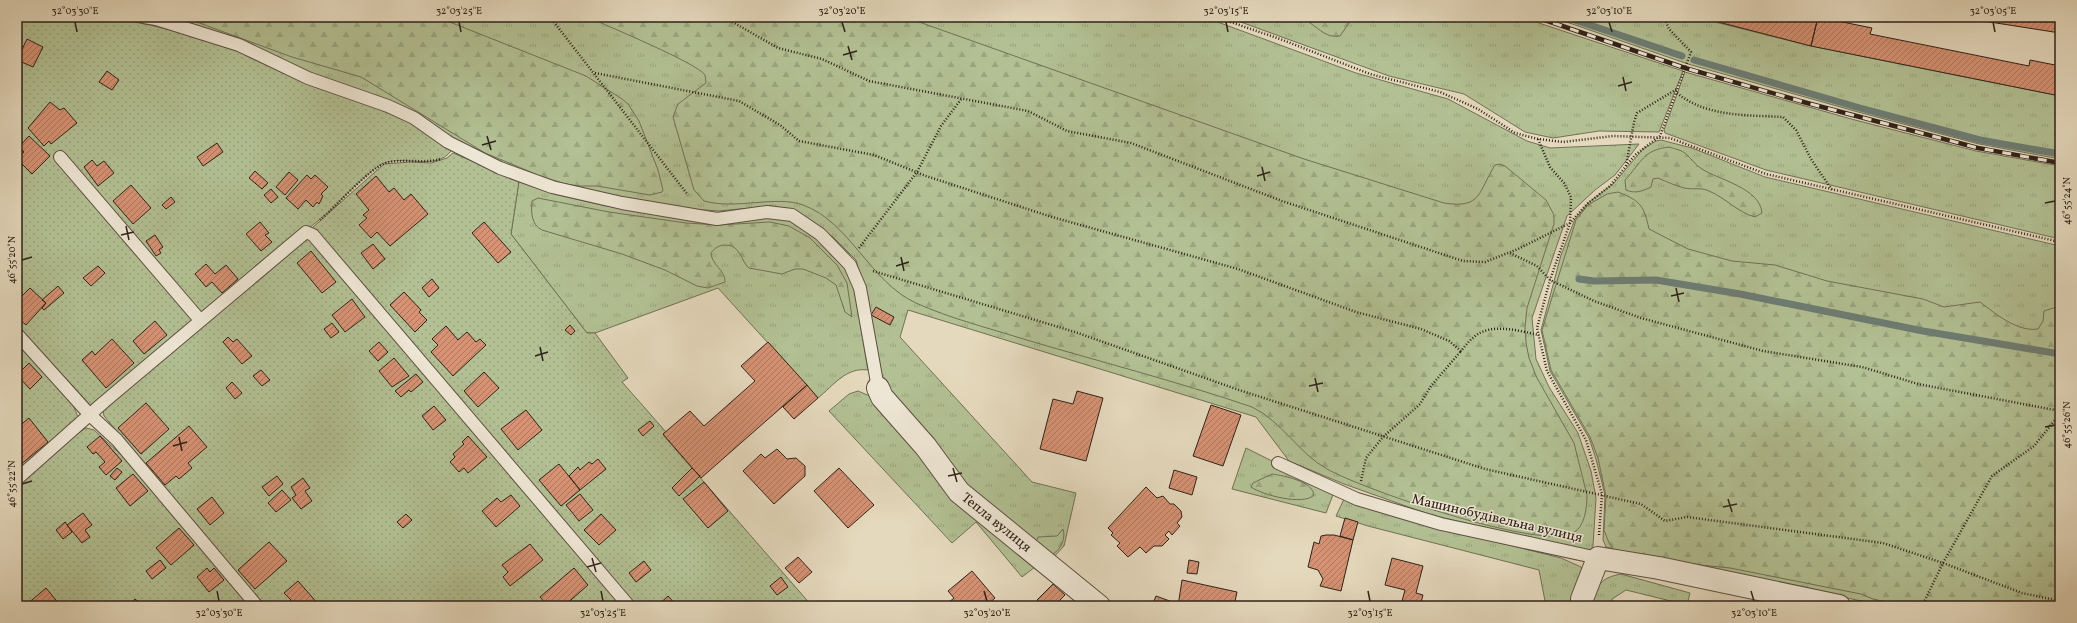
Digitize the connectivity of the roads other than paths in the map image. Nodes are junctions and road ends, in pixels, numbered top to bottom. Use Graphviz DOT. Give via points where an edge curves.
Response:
graph roads {
  1 [pos="144,17"];
  2 [pos="60,157"];
  3 [pos="200,320"];
  4 [pos="17,334"];
  5 [pos="878,388"];
  6 [pos="90,415"];
  7 [pos="1278,463"];
  8 [pos="17,480"];
  9 [pos="1598,558"];
  10 [pos="257,606"];
  11 [pos="629,606"];
  12 [pos="1099,606"];
  13 [pos="1582,606"];
  14 [pos="1839,606"];
  1 -- 5 [label="lane" via="239,45 308,78 388,106 414,118 456,146 500,168 552,187 622,204 717,219 767,212 792,215 820,234 850,265 860,288"];
  2 -- 3 [label="lane"];
  3 -- 6 [label="lane"];
  3 -- 11 [label="lane" via="306,232 313,235"];
  4 -- 6 [label="lane"];
  5 -- 12 [label="street, Тепла вулиця" via="882,397 926,447 958,492"];
  6 -- 8 [label="lane"];
  6 -- 10 [label="lane" via="117,440"];
  7 -- 9 [label="lane, Машинобудівельна вулиця" via="1358,498 1441,524"];
  9 -- 13 [label="street" via="1582,599"];
  9 -- 14 [label="street" via="1659,568"];
}
